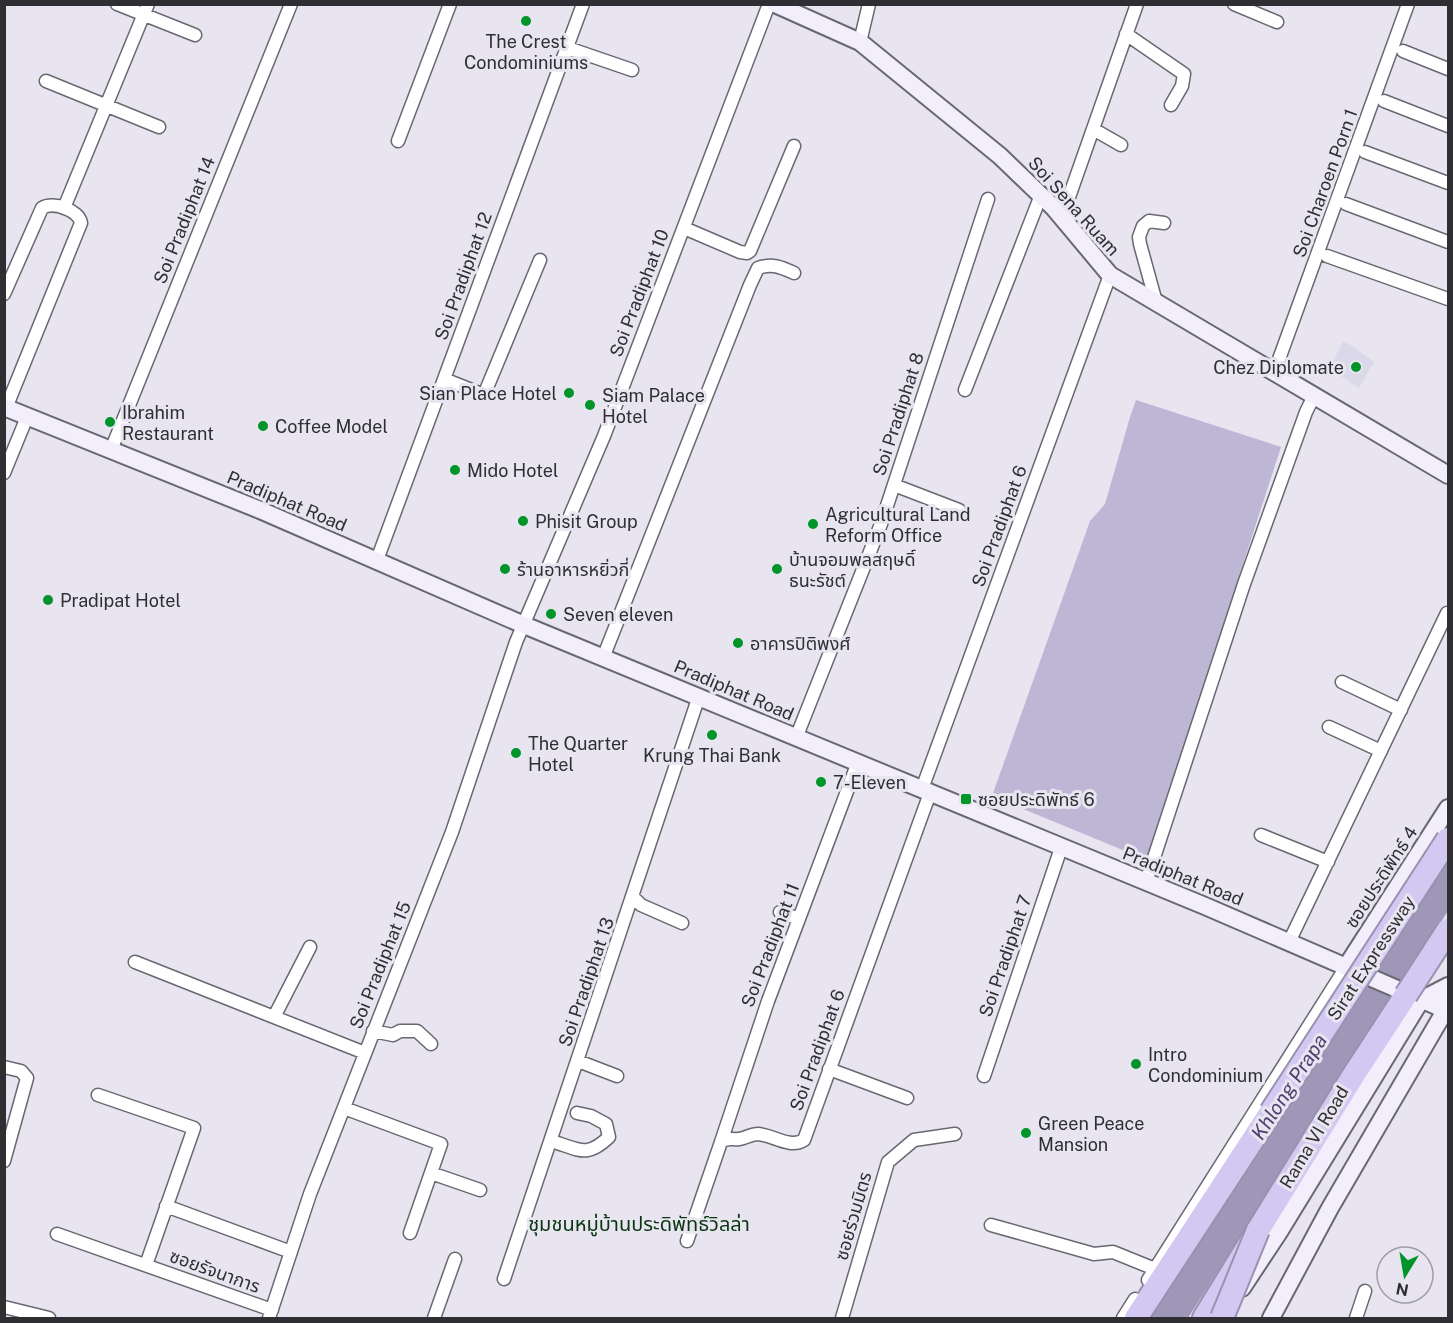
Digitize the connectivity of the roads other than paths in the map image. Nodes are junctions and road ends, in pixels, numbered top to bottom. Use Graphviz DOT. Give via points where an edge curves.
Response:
graph roads {
  1 [pos="117,4"];
  2 [pos="291,4"];
  3 [pos="450,4"];
  4 [pos="583,4"];
  5 [pos="770,4"];
  6 [pos="776,4"];
  7 [pos="869,4"];
  8 [pos="1137,4"];
  9 [pos="1234,4"];
  10 [pos="1408,4"];
  11 [pos="146,10"];
  12 [pos="1277,22"];
  13 [pos="1126,34"];
  14 [pos="195,35"];
  15 [pos="860,42"];
  16 [pos="568,48"];
  17 [pos="1402,51"];
  18 [pos="1449,69"];
  19 [pos="632,70"];
  20 [pos="46,81"];
  21 [pos="1384,101"];
  22 [pos="1171,105"];
  23 [pos="107,106"];
  24 [pos="1449,126"];
  25 [pos="159,127"];
  26 [pos="1093,129"];
  27 [pos="398,141"];
  28 [pos="1121,145"];
  29 [pos="794,146"];
  30 [pos="1365,152"];
  31 [pos="1449,183"];
  32 [pos="1041,195"];
  33 [pos="988,199"];
  34 [pos="1346,204"];
  35 [pos="64,208"];
  36 [pos="1062,217"];
  37 [pos="1164,223"];
  38 [pos="684,228"];
  39 [pos="1449,242"];
  40 [pos="1327,256"];
  41 [pos="540,260"];
  42 [pos="794,273"];
  43 [pos="1110,275"];
  44 [pos="4,294"];
  45 [pos="1449,299"];
  46 [pos="1156,302"];
  47 [pos="1274,373"];
  48 [pos="444,379"];
  49 [pos="965,390"];
  50 [pos="1314,396"];
  51 [pos="5,407"];
  52 [pos="27,417"];
  53 [pos="111,450"];
  54 [pos="4,473"];
  55 [pos="1449,475"];
  56 [pos="894,485"];
  57 [pos="959,510"];
  58 [pos="377,560"];
  59 [pos="1447,613"];
  60 [pos="524,625"];
  61 [pos="603,658"];
  62 [pos="1342,682"];
  63 [pos="699,696"];
  64 [pos="1401,710"];
  65 [pos="1329,727"];
  66 [pos="796,738"];
  67 [pos="1381,751"];
  68 [pos="858,762"];
  69 [pos="926,791"];
  70 [pos="1449,808"];
  71 [pos="1261,835"];
  72 [pos="1449,839"];
  73 [pos="1061,848"];
  74 [pos="1328,862"];
  75 [pos="1146,882"];
  76 [pos="633,897"];
  77 [pos="780,912"];
  78 [pos="799,919"];
  79 [pos="682,923"];
  80 [pos="1449,930"];
  81 [pos="1289,942"];
  82 [pos="310,947"];
  83 [pos="135,962"];
  84 [pos="1346,967"];
  85 [pos="1449,987"];
  86 [pos="1421,1000"];
  87 [pos="1447,1010"];
  88 [pos="274,1017"];
  89 [pos="373,1031"];
  90 [pos="431,1044"];
  91 [pos="365,1053"];
  92 [pos="578,1061"];
  93 [pos="4,1067"];
  94 [pos="829,1069"];
  95 [pos="616,1076"];
  96 [pos="984,1076"];
  97 [pos="98,1095"];
  98 [pos="907,1098"];
  99 [pos="344,1108"];
  100 [pos="578,1113"];
  101 [pos="955,1134"];
  102 [pos="551,1141"];
  103 [pos="721,1142"];
  104 [pos="4,1161"];
  105 [pos="431,1173"];
  106 [pos="480,1190"];
  107 [pos="166,1206"];
  108 [pos="991,1225"];
  109 [pos="1258,1230"];
  110 [pos="410,1233"];
  111 [pos="57,1234"];
  112 [pos="687,1241"];
  113 [pos="291,1252"];
  114 [pos="455,1259"];
  115 [pos="146,1265"];
  116 [pos="1155,1269"];
  117 [pos="504,1279"];
  118 [pos="1365,1291"];
  119 [pos="4,1307"];
  120 [pos="270,1314"];
  121 [pos="47,1318"];
  122 [pos="434,1318"];
  123 [pos="842,1318"];
  124 [pos="1123,1318"];
  125 [pos="1136,1318"];
  126 [pos="1204,1318"];
  127 [pos="1222,1318"];
  128 [pos="1271,1318"];
  129 [pos="1356,1318"];
  1 -- 11 [label="street"];
  2 -- 53 [label="street, Soi Pradiphat 14"];
  3 -- 27 [label="street"];
  4 -- 16 [label="street, Soi Pradiphat 12"];
  5 -- 38 [label="street, Soi Pradiphat 10"];
  6 -- 15 [label="main road, Soi Sena Ruam"];
  7 -- 15 [label="street"];
  8 -- 13 [label="street"];
  9 -- 12 [label="street"];
  10 -- 47 [label="street, Soi Charoen Porn 1"];
  11 -- 14 [label="street"];
  11 -- 23 [label="street"];
  13 -- 22 [label="street" via="1184,74"];
  13 -- 26 [label="street"];
  15 -- 32 [label="main road, Soi Sena Ruam" via="1000,156"];
  16 -- 19 [label="street"];
  16 -- 48 [label="street, Soi Pradiphat 12"];
  17 -- 18 [label="street"];
  20 -- 23 [label="street"];
  21 -- 24 [label="street"];
  23 -- 25 [label="street"];
  23 -- 35 [label="street"];
  26 -- 28 [label="street"];
  26 -- 36 [label="street"];
  29 -- 38 [label="street" via="750,251 740,252"];
  30 -- 31 [label="street"];
  32 -- 36 [label="main road, Soi Sena Ruam"];
  32 -- 49 [label="street"];
  33 -- 56 [label="street, Soi Pradiphat 8"];
  34 -- 39 [label="street"];
  35 -- 44 [label="street" via="42,208"];
  35 -- 51 [label="street" via="81,218 81,223"];
  36 -- 43 [label="main road, Soi Sena Ruam"];
  37 -- 46 [label="street" via="1149,222 1139,237"];
  38 -- 60 [label="street, Soi Pradiphat 10" via="604,436"];
  40 -- 45 [label="street"];
  41 -- 48 [label="street" via="484,395"];
  42 -- 61 [label="street" via="775,265 758,268"];
  43 -- 46 [label="main road, Soi Sena Ruam"];
  43 -- 69 [label="street, Soi Pradiphat 6"];
  46 -- 47 [label="main road, Soi Sena Ruam"];
  47 -- 50 [label="main road, Soi Sena Ruam"];
  48 -- 58 [label="street, Soi Pradiphat 12"];
  50 -- 55 [label="main road, Soi Sena Ruam"];
  50 -- 75 [label="street" via="1244,584"];
  51 -- 52 [label="main road, Pradiphat Road"];
  52 -- 53 [label="main road, Pradiphat Road"];
  52 -- 54 [label="street"];
  53 -- 58 [label="main road, Pradiphat Road"];
  56 -- 57 [label="street"];
  56 -- 66 [label="street, Soi Pradiphat 8"];
  58 -- 60 [label="main road, Pradiphat Road"];
  59 -- 64 [label="street"];
  60 -- 61 [label="main road, Pradiphat Road"];
  60 -- 89 [label="street, Soi Pradiphat 15" via="452,832"];
  61 -- 63 [label="main road, Pradiphat Road"];
  62 -- 64 [label="street"];
  63 -- 66 [label="main road, Pradiphat Road"];
  63 -- 76 [label="street, Soi Pradiphat 13"];
  64 -- 67 [label="street"];
  65 -- 67 [label="street"];
  66 -- 68 [label="main road, Pradiphat Road"];
  67 -- 74 [label="street"];
  68 -- 69 [label="main road, Pradiphat Road"];
  68 -- 78 [label="street, Soi Pradiphat 11"];
  69 -- 73 [label="main road, Pradiphat Road"];
  69 -- 94 [label="street, Soi Pradiphat 6"];
  70 -- 84 [label="main road, ซอยประดิพัทธ์ 4"];
  71 -- 74 [label="street"];
  72 -- 125 [label="highway, Sirat Expressway, bridge"];
  73 -- 75 [label="main road, Pradiphat Road"];
  73 -- 96 [label="street, Soi Pradiphat 7"];
  74 -- 81 [label="street"];
  75 -- 81 [label="main road, Pradiphat Road"];
  76 -- 79 [label="street" via="641,905"];
  76 -- 92 [label="street, Soi Pradiphat 13"];
  77 -- 78 [label="street"];
  78 -- 103 [label="street, Soi Pradiphat 11"];
  80 -- 109 [label="highway, bridge"];
  81 -- 84 [label="main road, Pradiphat Road"];
  82 -- 88 [label="street"];
  83 -- 88 [label="street"];
  84 -- 86 [label="main road, Pradiphat Road"];
  84 -- 116 [label="street"];
  85 -- 86 [label="main road"];
  85 -- 87 [label="main road"];
  86 -- 87 [label="main road, Pradiphat Road"];
  86 -- 127 [label="main road, Rama VI Road"];
  87 -- 128 [label="main road" via="1330,1208"];
  88 -- 91 [label="street"];
  89 -- 90 [label="street" via="393,1035 417,1031"];
  89 -- 91 [label="street, Soi Pradiphat 15"];
  91 -- 99 [label="street, Soi Pradiphat 15"];
  92 -- 95 [label="street"];
  92 -- 102 [label="street, Soi Pradiphat 13"];
  93 -- 104 [label="street" via="21,1071 27,1078"];
  94 -- 98 [label="street"];
  94 -- 103 [label="street, Soi Pradiphat 6" via="804,1140 792,1143 759,1134"];
  97 -- 107 [label="street, ซอยรัจนาการ" via="194,1128"];
  99 -- 105 [label="street" via="441,1144"];
  99 -- 113 [label="street, Soi Pradiphat 15"];
  100 -- 102 [label="street" via="606,1124 609,1137 597,1149 588,1151"];
  101 -- 123 [label="street, ซอยร่วมมิตร" via="914,1140 888,1162"];
  102 -- 117 [label="street, Soi Pradiphat 13"];
  103 -- 112 [label="street"];
  105 -- 106 [label="street"];
  105 -- 110 [label="street"];
  107 -- 113 [label="street"];
  107 -- 115 [label="street, ซอยรัจนาการ"];
  108 -- 116 [label="street" via="1094,1254 1113,1252"];
  109 -- 126 [label="highway, bridge"];
  109 -- 127 [label="highway, bridge"];
  111 -- 115 [label="street, ซอยรัจนาการ"];
  113 -- 120 [label="street, Soi Pradiphat 15"];
  114 -- 122 [label="street"];
  115 -- 120 [label="street, ซอยรัจนาการ"];
  116 -- 124 [label="street"];
  118 -- 129 [label="street"];
  119 -- 121 [label="street"];
}
